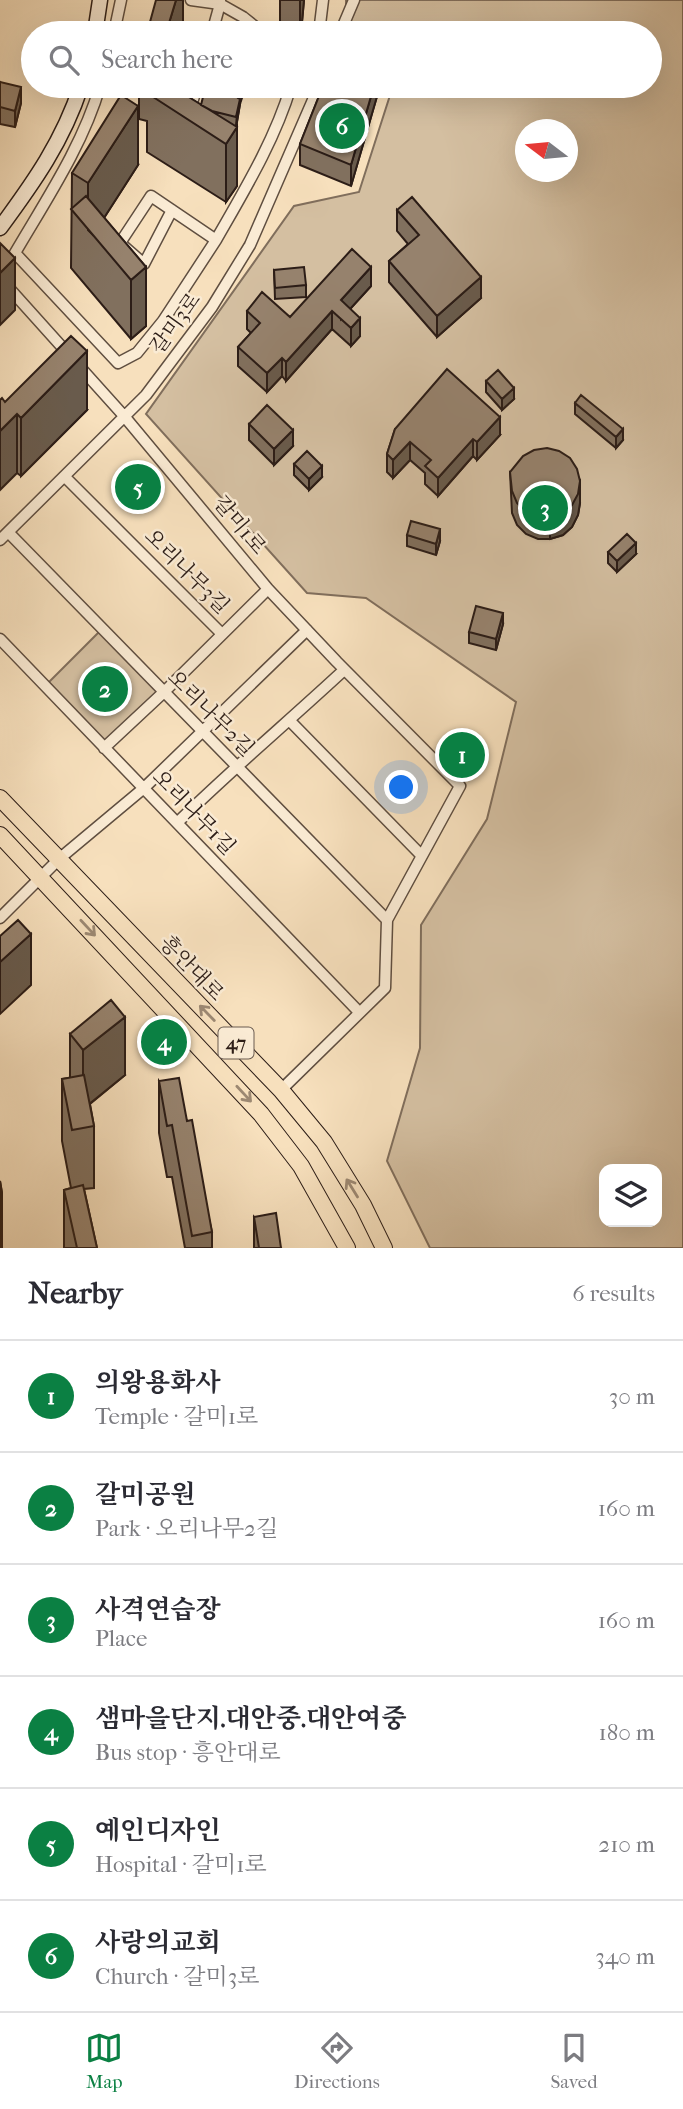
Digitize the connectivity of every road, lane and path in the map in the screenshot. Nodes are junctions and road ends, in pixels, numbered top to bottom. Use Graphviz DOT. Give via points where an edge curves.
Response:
graph roads {
  1 [pos="100,0"];
  2 [pos="121,0"];
  3 [pos="191,0"];
  4 [pos="323,0"];
  5 [pos="354,0"];
  6 [pos="220,2"];
  7 [pos="97,21"];
  8 [pos="117,21"];
  9 [pos="215,21"];
  10 [pos="246,21"];
  11 [pos="320,21"];
  12 [pos="346,21"];
  13 [pos="77,98"];
  14 [pos="95,98"];
  15 [pos="194,98"];
  16 [pos="287,98"];
  17 [pos="308,98"];
  18 [pos="313,98"];
  19 [pos="188,120"];
  20 [pos="294,145"];
  21 [pos="172,210"];
  22 [pos="0,228"];
  23 [pos="216,240"];
  24 [pos="0,278"];
  25 [pos="124,416"];
  26 [pos="65,477"];
  27 [pos="4,536"];
  28 [pos="268,589"];
  29 [pos="307,630"];
  30 [pos="222,634"];
  31 [pos="0,639"];
  32 [pos="344,670"];
  33 [pos="164,692"];
  34 [pos="290,721"];
  35 [pos="202,731"];
  36 [pos="104,748"];
  37 [pos="237,765"];
  38 [pos="144,788"];
  39 [pos="0,798"];
  40 [pos="177,823"];
  41 [pos="27,826"];
  42 [pos="4,840"];
  43 [pos="422,856"];
  44 [pos="59,859"];
  45 [pos="41,878"];
  46 [pos="0,918"];
  47 [pos="387,920"];
  48 [pos="359,1012"];
  49 [pos="281,1090"];
  50 [pos="347,1248"];
  51 [pos="384,1248"];
  1 -- 7 [label="street"];
  2 -- 8 [label="street"];
  3 -- 6 [label="street"];
  4 -- 11 [label="street"];
  5 -- 12 [label="street"];
  6 -- 9 [label="street"];
  6 -- 10 [label="street"];
  13 -- 22 [label="street" via="42,170"];
  14 -- 23 [label="street" via="60,176 15,253 118,363 137,353 163,321"];
  15 -- 19 [label="street"];
  16 -- 23 [label="street"];
  17 -- 20 [label="street"];
  18 -- 20 [label="street, 갈미3로"];
  20 -- 25 [label="street, 갈미3로" via="250,245 212,307 146,395"];
  21 -- 21 [label="street" via="151,196 120,243 144,264"];
  21 -- 23 [label="street"];
  24 -- 25 [label="street, 갈미1로"];
  25 -- 26 [label="street, 갈미3로"];
  25 -- 28 [label="street, 갈미1로"];
  26 -- 27 [label="street, 갈미3로"];
  26 -- 30 [label="street, 오리나무3길"];
  27 -- 33 [label="street, 오리나무2길"];
  28 -- 29 [label="street, 갈미1로"];
  28 -- 30 [label="street"];
  29 -- 32 [label="street, 갈미1로"];
  29 -- 35 [label="street"];
  30 -- 33 [label="street"];
  31 -- 36 [label="street, 오리나무1길"];
  32 -- 34 [label="street"];
  32 -- 43 [label="street, 갈미1로" via="460,786"];
  33 -- 35 [label="street, 오리나무2길"];
  33 -- 36 [label="street"];
  34 -- 37 [label="street"];
  34 -- 43 [label="street"];
  35 -- 37 [label="street, 오리나무2길"];
  35 -- 38 [label="street"];
  36 -- 38 [label="street, 오리나무1길"];
  37 -- 40 [label="street"];
  37 -- 47 [label="street, 오리나무2길"];
  38 -- 40 [label="street, 오리나무1길"];
  38 -- 44 [label="street"];
  39 -- 41 [label="main road, 흥안대로 / 47"];
  40 -- 48 [label="street, 오리나무1길"];
  41 -- 42 [label="main road"];
  41 -- 44 [label="main road, 흥안대로 / 47"];
  42 -- 45 [label="main road, 47"];
  43 -- 47 [label="street"];
  44 -- 45 [label="street"];
  49 -- 44 [label="main road, 흥안대로 / 47, one-way"];
  45 -- 46 [label="street"];
  45 -- 50 [label="main road, 47, one-way" via="261,1114 301,1166"];
  47 -- 48 [label="street" via="385,988"];
  48 -- 49 [label="street"];
  51 -- 49 [label="main road, 흥안대로 / 47, one-way" via="324,1142"];
}
